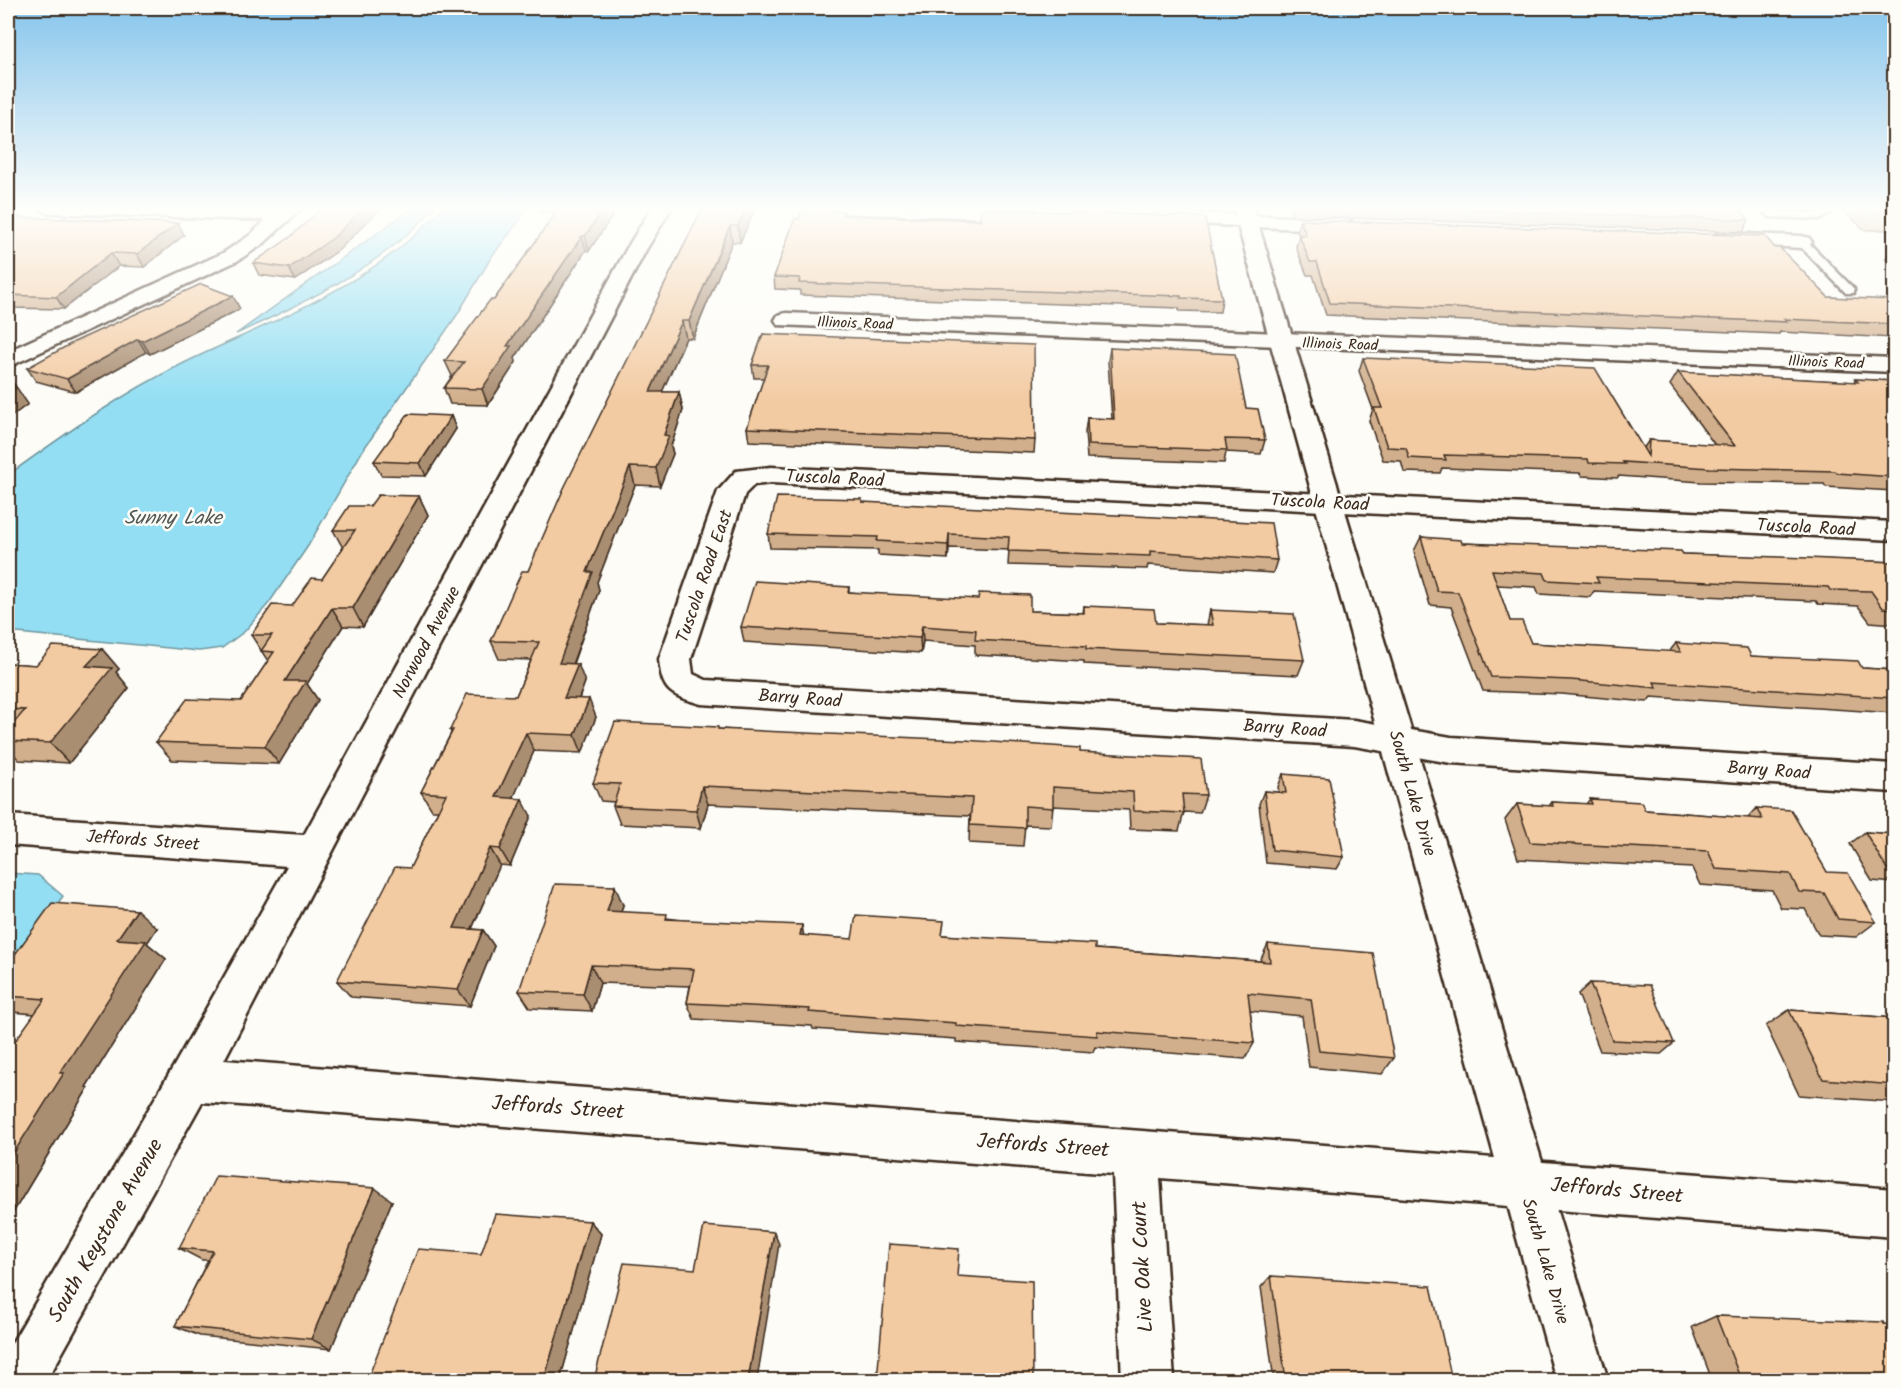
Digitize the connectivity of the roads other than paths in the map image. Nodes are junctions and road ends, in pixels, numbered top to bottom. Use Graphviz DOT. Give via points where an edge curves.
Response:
graph roads {
  1 [pos="198,272"];
  2 [pos="624,272"];
  3 [pos="1262,272"];
  4 [pos="1831,272"];
  5 [pos="1850,291"];
  6 [pos="786,320"];
  7 [pos="8,337"];
  8 [pos="52,339"];
  9 [pos="1282,341"];
  10 [pos="8,360"];
  11 [pos="1894,365"];
  12 [pos="746,477"];
  13 [pos="1328,502"];
  14 [pos="1894,531"];
  15 [pos="677,680"];
  16 [pos="1398,741"];
  17 [pos="1894,778"];
  18 [pos="8,830"];
  19 [pos="314,852"];
  20 [pos="191,1078"];
  21 [pos="1135,1153"];
  22 [pos="1523,1182"];
  23 [pos="1894,1213"];
  24 [pos="19,1380"];
  25 [pos="1148,1380"];
  26 [pos="1581,1380"];
  1 -- 8 [label="street"];
  2 -- 19 [label="street, Norwood Avenue"];
  3 -- 9 [label="street, South Lake Drive"];
  4 -- 5 [label="lane"];
  6 -- 9 [label="street, Illinois Road"];
  7 -- 8 [label="street"];
  8 -- 10 [label="street"];
  9 -- 11 [label="street, Illinois Road"];
  9 -- 13 [label="street, South Lake Drive"];
  12 -- 13 [label="street, Tuscola Road" via="771,475"];
  12 -- 15 [label="street, Tuscola Road East" via="732,491 728,502 675,659"];
  13 -- 14 [label="street, Tuscola Road"];
  13 -- 16 [label="street, South Lake Drive"];
  15 -- 16 [label="street, Barry Road" via="701,692 1354,732"];
  16 -- 17 [label="street, Barry Road" via="1451,750"];
  16 -- 22 [label="street, South Lake Drive"];
  18 -- 19 [label="street, Jeffords Street"];
  19 -- 20 [label="street, Norwood Avenue"];
  20 -- 21 [label="street, Jeffords Street"];
  20 -- 24 [label="street, South Keystone Avenue"];
  21 -- 22 [label="street, Jeffords Street"];
  21 -- 25 [label="street, Live Oak Court"];
  22 -- 23 [label="street, Jeffords Street"];
  22 -- 26 [label="street, South Lake Drive"];
}
